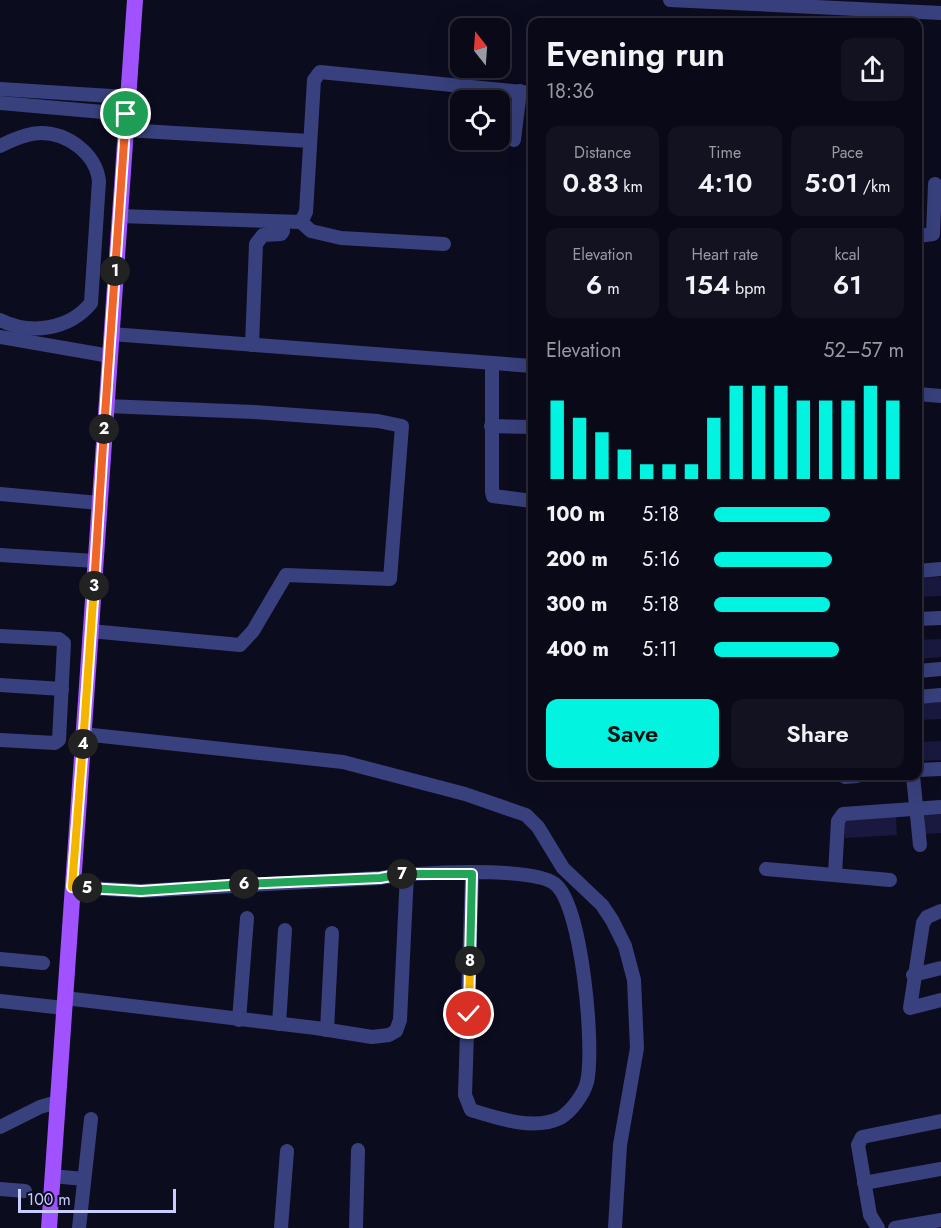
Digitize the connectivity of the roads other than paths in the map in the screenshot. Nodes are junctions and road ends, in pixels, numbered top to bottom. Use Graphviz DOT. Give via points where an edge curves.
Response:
graph roads {
  1 [pos="135,0"];
  2 [pos="670,0"];
  3 [pos="694,1"];
  4 [pos="941,13"];
  5 [pos="0,89"];
  6 [pos="526,92"];
  7 [pos="0,103"];
  8 [pos="126,114"];
  9 [pos="514,140"];
  10 [pos="310,141"];
  11 [pos="0,146"];
  12 [pos="935,184"];
  13 [pos="119,216"];
  14 [pos="301,222"];
  15 [pos="282,224"];
  16 [pos="922,235"];
  17 [pos="444,244"];
  18 [pos="0,320"];
  19 [pos="55,327"];
  20 [pos="111,334"];
  21 [pos="0,337"];
  22 [pos="252,345"];
  23 [pos="58,347"];
  24 [pos="110,356"];
  25 [pos="492,363"];
  26 [pos="528,366"];
  27 [pos="922,394"];
  28 [pos="941,396"];
  29 [pos="106,406"];
  30 [pos="491,426"];
  31 [pos="528,427"];
  32 [pos="0,494"];
  33 [pos="528,500"];
  34 [pos="99,503"];
  35 [pos="0,555"];
  36 [pos="95,561"];
  37 [pos="941,569"];
  38 [pos="922,571"];
  39 [pos="941,618"];
  40 [pos="922,620"];
  41 [pos="90,631"];
  42 [pos="0,636"];
  43 [pos="941,669"];
  44 [pos="922,670"];
  45 [pos="0,686"];
  46 [pos="62,689"];
  47 [pos="941,695"];
  48 [pos="922,697"];
  49 [pos="83,734"];
  50 [pos="0,740"];
  51 [pos="941,769"];
  52 [pos="922,770"];
  53 [pos="913,780"];
  54 [pos="941,807"];
  55 [pos="916,809"];
  56 [pos="920,845"];
  57 [pos="766,869"];
  58 [pos="407,873"];
  59 [pos="472,874"];
  60 [pos="835,874"];
  61 [pos="890,880"];
  62 [pos="72,887"];
  63 [pos="941,910"];
  64 [pos="247,918"];
  65 [pos="285,930"];
  66 [pos="332,933"];
  67 [pos="0,959"];
  68 [pos="43,963"];
  69 [pos="941,968"];
  70 [pos="914,975"];
  71 [pos="941,1000"];
  72 [pos="0,1001"];
  73 [pos="64,1003"];
  74 [pos="239,1020"];
  75 [pos="279,1024"];
  76 [pos="327,1030"];
  77 [pos="57,1102"];
  78 [pos="91,1119"];
  79 [pos="941,1121"];
  80 [pos="0,1127"];
  81 [pos="358,1150"];
  82 [pos="287,1151"];
  83 [pos="941,1169"];
  84 [pos="52,1176"];
  85 [pos="84,1179"];
  86 [pos="864,1183"];
  87 [pos="0,1189"];
  88 [pos="26,1191"];
  89 [pos="941,1220"];
  90 [pos="49,1228"];
  91 [pos="79,1228"];
  92 [pos="281,1228"];
  93 [pos="356,1228"];
  94 [pos="615,1228"];
  95 [pos="878,1228"];
  96 [pos="896,1228"];
  1 -- 8 [label="main road"];
  2 -- 3 [label="street"];
  3 -- 4 [label="street"];
  5 -- 8 [label="street"];
  6 -- 9 [label="street"];
  6 -- 10 [label="street" via="320,72 314,80"];
  7 -- 8 [label="street"];
  8 -- 10 [label="street"];
  8 -- 13 [label="main road"];
  10 -- 14 [label="street" via="306,212"];
  11 -- 19 [label="street" via="32,134 54,135 84,150 97,168 91,303"];
  12 -- 16 [label="street" via="933,234"];
  13 -- 15 [label="street"];
  13 -- 20 [label="main road"];
  14 -- 15 [label="street"];
  14 -- 17 [label="street" via="311,231 341,238"];
  15 -- 22 [label="street" via="281,234 262,235 256,244"];
  18 -- 19 [label="street" via="29,328"];
  19 -- 23 [label="street"];
  20 -- 22 [label="street"];
  20 -- 24 [label="main road"];
  21 -- 23 [label="street"];
  22 -- 25 [label="street"];
  23 -- 24 [label="street"];
  24 -- 29 [label="main road"];
  25 -- 26 [label="street"];
  25 -- 30 [label="street"];
  27 -- 28 [label="street"];
  29 -- 34 [label="main road"];
  29 -- 41 [label="street" via="254,412 402,426 390,579 286,574 253,631 240,645"];
  30 -- 31 [label="street"];
  30 -- 33 [label="street" via="493,496"];
  32 -- 34 [label="street"];
  34 -- 36 [label="main road"];
  35 -- 36 [label="street"];
  36 -- 41 [label="main road"];
  37 -- 38 [label="street"];
  39 -- 40 [label="street"];
  41 -- 49 [label="main road"];
  42 -- 46 [label="street" via="63,641"];
  43 -- 44 [label="street"];
  45 -- 46 [label="street"];
  46 -- 50 [label="street" via="59,740"];
  47 -- 48 [label="street"];
  49 -- 62 [label="main road"];
  49 -- 94 [label="street" via="343,762 465,794 526,815 563,868 602,905 612,920 625,946 634,980 637,1048 620,1145"];
  51 -- 52 [label="street"];
  53 -- 55 [label="street"];
  54 -- 55 [label="street"];
  55 -- 56 [label="street"];
  55 -- 60 [label="street" via="839,817"];
  57 -- 60 [label="street"];
  58 -- 59 [label="street"];
  58 -- 62 [label="street" via="380,878 141,891"];
  58 -- 76 [label="street" via="398,1028 382,1037"];
  59 -- 59 [label="street" via="536,875 556,884 563,892 586,980 590,1064 583,1093 558,1119 530,1123 508,1120 471,1110 468,1105 465,1095"];
  60 -- 61 [label="street"];
  62 -- 73 [label="main road"];
  63 -- 70 [label="street" via="923,923"];
  64 -- 74 [label="street"];
  65 -- 75 [label="street"];
  66 -- 76 [label="street"];
  67 -- 68 [label="street"];
  69 -- 70 [label="street"];
  70 -- 71 [label="street" via="910,1008"];
  72 -- 73 [label="street"];
  73 -- 74 [label="street"];
  73 -- 77 [label="main road"];
  74 -- 75 [label="street"];
  75 -- 76 [label="street"];
  77 -- 80 [label="street"];
  77 -- 84 [label="main road"];
  78 -- 85 [label="street"];
  79 -- 86 [label="street" via="862,1137 858,1145"];
  81 -- 93 [label="street"];
  82 -- 92 [label="street"];
  83 -- 86 [label="street"];
  84 -- 85 [label="street"];
  84 -- 90 [label="main road"];
  85 -- 91 [label="street"];
  86 -- 95 [label="street" via="870,1215"];
  87 -- 88 [label="street"];
  89 -- 96 [label="street"];
}
